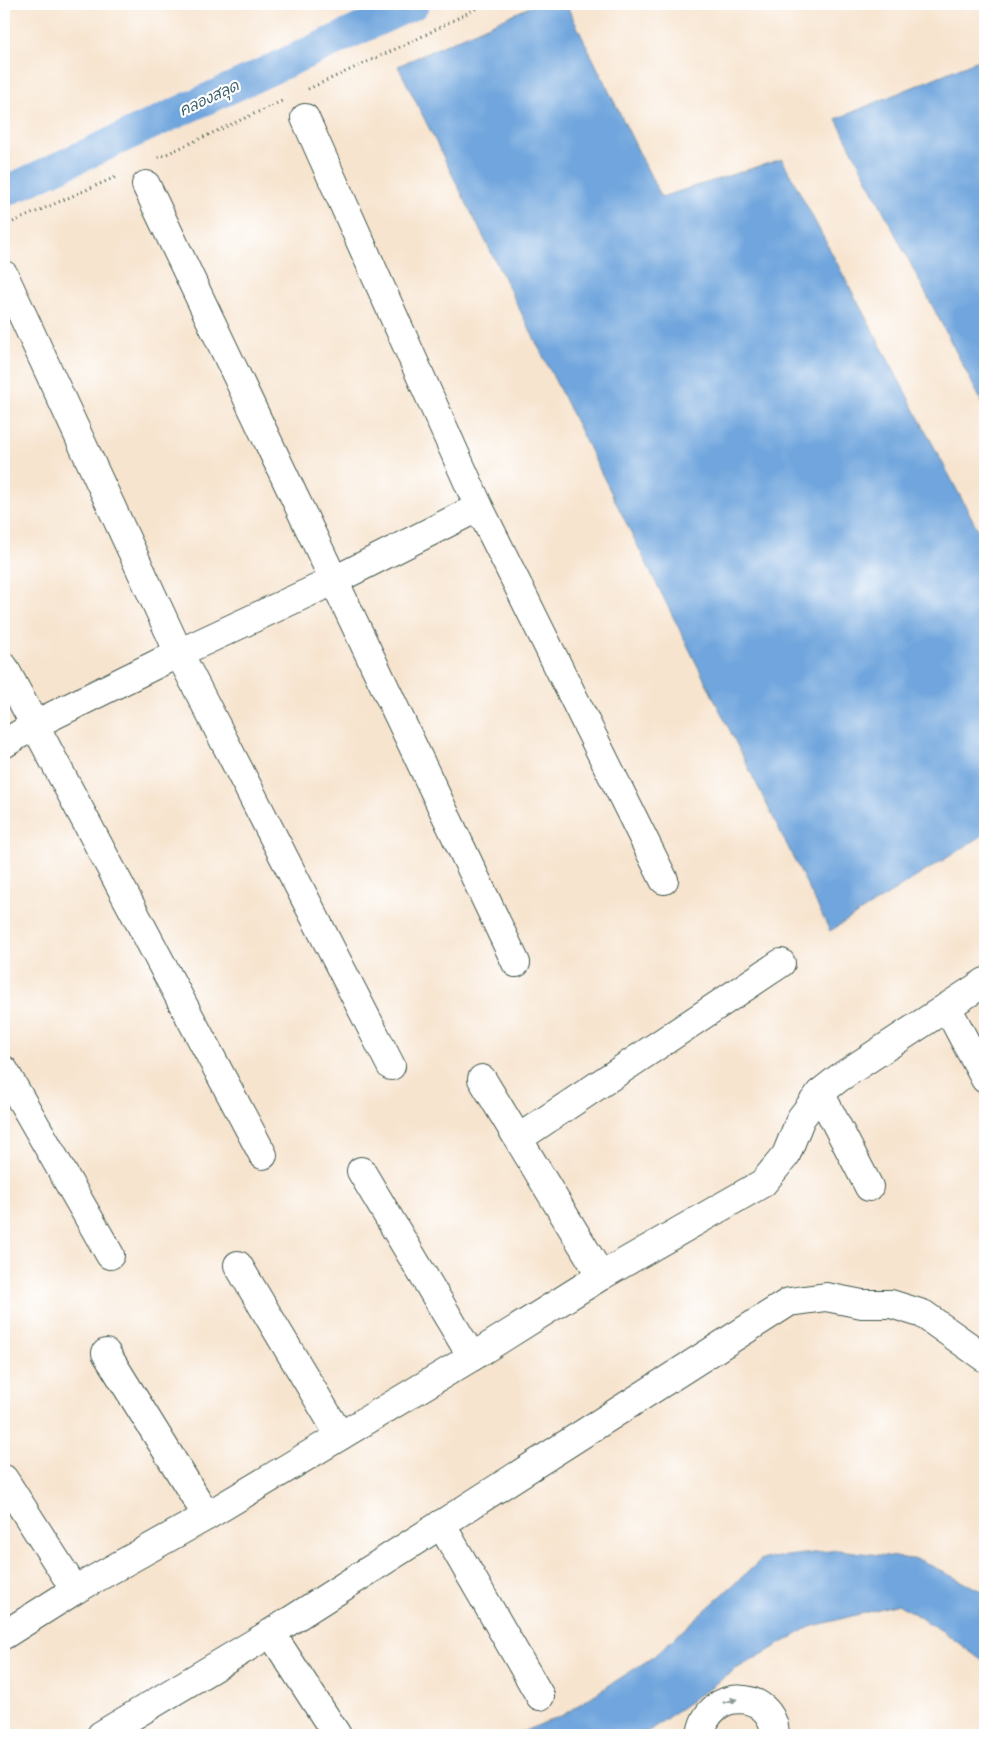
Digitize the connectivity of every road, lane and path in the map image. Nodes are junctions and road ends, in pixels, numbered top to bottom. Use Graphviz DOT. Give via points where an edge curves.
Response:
graph roads {
  1 [pos="485,4"];
  2 [pos="306,90"];
  3 [pos="297,108"];
  4 [pos="155,159"];
  5 [pos="120,175"];
  6 [pos="146,185"];
  7 [pos="4,226"];
  8 [pos="4,275"];
  9 [pos="479,507"];
  10 [pos="333,581"];
  11 [pos="179,653"];
  12 [pos="4,666"];
  13 [pos="34,725"];
  14 [pos="4,744"];
  15 [pos="664,880"];
  16 [pos="516,963"];
  17 [pos="781,963"];
  18 [pos="985,982"];
  19 [pos="947,1007"];
  20 [pos="391,1066"];
  21 [pos="4,1070"];
  22 [pos="482,1079"];
  23 [pos="985,1079"];
  24 [pos="820,1093"];
  25 [pos="519,1138"];
  26 [pos="263,1155"];
  27 [pos="361,1171"];
  28 [pos="869,1187"];
  29 [pos="110,1255"];
  30 [pos="238,1265"];
  31 [pos="601,1276"];
  32 [pos="106,1354"];
  33 [pos="472,1357"];
  34 [pos="985,1358"];
  35 [pos="340,1436"];
  36 [pos="4,1479"];
  37 [pos="207,1516"];
  38 [pos="441,1524"];
  39 [pos="75,1590"];
  40 [pos="271,1633"];
  41 [pos="4,1635"];
  42 [pos="540,1696"];
  43 [pos="101,1735"];
  44 [pos="337,1735"];
  45 [pos="701,1735"];
  46 [pos="775,1735"];
  1 -- 2 [label="path"];
  3 -- 4 [label="path"];
  3 -- 9 [label="street"];
  5 -- 7 [label="path"];
  6 -- 10 [label="street"];
  8 -- 11 [label="street"];
  9 -- 10 [label="street"];
  9 -- 15 [label="street"];
  10 -- 11 [label="street"];
  10 -- 16 [label="street"];
  11 -- 13 [label="street"];
  11 -- 20 [label="street"];
  12 -- 13 [label="street"];
  13 -- 14 [label="street"];
  13 -- 26 [label="street"];
  17 -- 25 [label="street"];
  18 -- 19 [label="street"];
  19 -- 23 [label="street"];
  19 -- 24 [label="street"];
  21 -- 29 [label="street"];
  22 -- 25 [label="street"];
  24 -- 28 [label="street"];
  24 -- 31 [label="street" via="801,1118 786,1155 762,1183"];
  25 -- 31 [label="street"];
  27 -- 33 [label="street"];
  30 -- 35 [label="street"];
  31 -- 33 [label="street"];
  32 -- 37 [label="street"];
  33 -- 35 [label="street"];
  34 -- 38 [label="street" via="923,1314 890,1304 862,1304 826,1297 789,1302"];
  35 -- 37 [label="street"];
  36 -- 39 [label="street"];
  37 -- 39 [label="street"];
  38 -- 40 [label="street"];
  38 -- 42 [label="street"];
  39 -- 41 [label="street"];
  40 -- 43 [label="street"];
  40 -- 44 [label="street"];
  45 -- 46 [label="street, one-way" via="707,1715 716,1706 727,1700 739,1699 762,1707 770,1717"];
}
